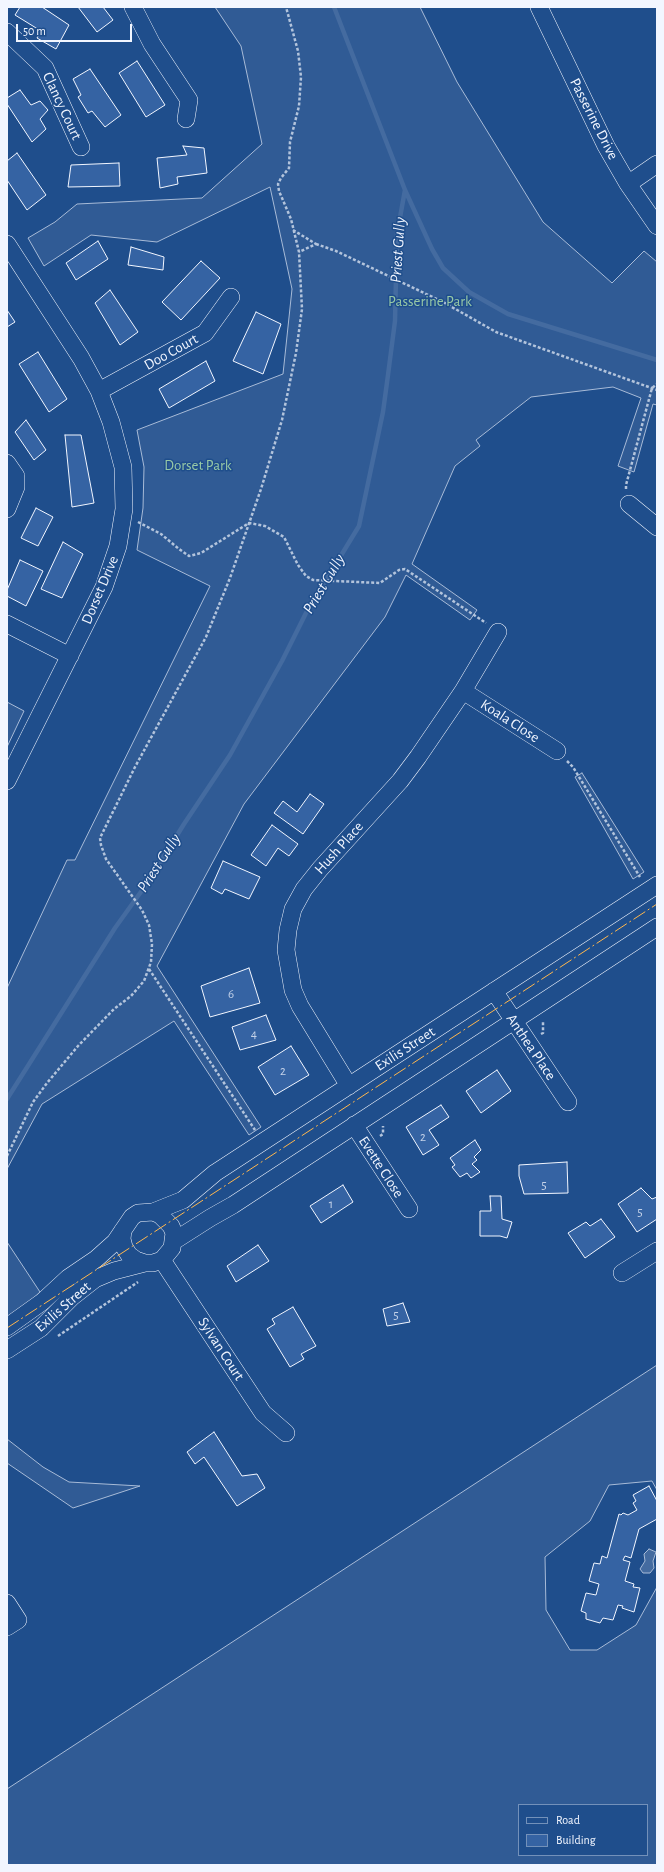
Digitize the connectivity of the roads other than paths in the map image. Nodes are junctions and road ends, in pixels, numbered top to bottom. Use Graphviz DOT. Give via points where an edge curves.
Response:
graph roads {
  1 [pos="133,7"];
  2 [pos="539,7"];
  3 [pos="7,32"];
  4 [pos="186,119"];
  5 [pos="81,147"];
  6 [pos="657,164"];
  7 [pos="628,184"];
  8 [pos="657,226"];
  9 [pos="7,244"];
  10 [pos="12,264"];
  11 [pos="231,297"];
  12 [pos="99,391"];
  13 [pos="7,463"];
  14 [pos="629,504"];
  15 [pos="7,508"];
  16 [pos="657,527"];
  17 [pos="7,624"];
  18 [pos="498,632"];
  19 [pos="70,656"];
  20 [pos="463,691"];
  21 [pos="557,751"];
  22 [pos="7,781"];
  23 [pos="653,888"];
  24 [pos="657,926"];
  25 [pos="494,991"];
  26 [pos="514,1020"];
  27 [pos="349,1086"];
  28 [pos="568,1102"];
  29 [pos="354,1125"];
  30 [pos="409,1209"];
  31 [pos="153,1212"];
  32 [pos="123,1230"];
  33 [pos="174,1241"];
  34 [pos="657,1250"];
  35 [pos="162,1260"];
  36 [pos="145,1263"];
  37 [pos="622,1273"];
  38 [pos="7,1327"];
  39 [pos="7,1350"];
  40 [pos="286,1433"];
  41 [pos="7,1603"];
  42 [pos="7,1627"];
  1 -- 4 [label="street" via="152,44 189,100"];
  2 -- 7 [label="street, Passerine Drive" via="606,146"];
  3 -- 5 [label="street, Clancy Court" via="45,68"];
  6 -- 7 [label="street"];
  7 -- 8 [label="street, Passerine Drive"];
  9 -- 10 [label="street, Dorset Drive"];
  10 -- 12 [label="street, Dorset Drive" via="81,358"];
  11 -- 12 [label="street, Doo Court" via="205,333"];
  12 -- 19 [label="street, Dorset Drive" via="111,422 123,467 122,516 118,546 104,587"];
  13 -- 15 [label="street" via="16,476 16,487"];
  14 -- 16 [label="street"];
  17 -- 19 [label="street"];
  18 -- 20 [label="street, Hush Place"];
  19 -- 22 [label="street, Dorset Drive"];
  20 -- 21 [label="street, Koala Close"];
  20 -- 27 [label="street, Hush Place" via="400,781 320,869 304,889 293,909 286,950 293,990 300,1006"];
  23 -- 25 [label="street, Exilis Street"];
  24 -- 26 [label="street"];
  25 -- 26 [label="street, Anthea Place"];
  25 -- 27 [label="street, Exilis Street"];
  26 -- 28 [label="street, Anthea Place"];
  26 -- 29 [label="street"];
  27 -- 31 [label="street, Exilis Street" via="215,1173 183,1200"];
  29 -- 30 [label="street, Evette Close"];
  29 -- 33 [label="street" via="233,1206"];
  31 -- 32 [label="street, Exilis Street" via="138,1214"];
  31 -- 33 [label="street" via="171,1226"];
  32 -- 36 [label="street" via="122,1239 129,1255"];
  32 -- 38 [label="street, Exilis Street" via="115,1242 96,1259"];
  33 -- 35 [label="street" via="172,1248"];
  34 -- 37 [label="street"];
  35 -- 36 [label="street, Exilis Street"];
  35 -- 40 [label="street, Sylvan Court" via="263,1413"];
  36 -- 39 [label="street, Exilis Street" via="114,1271 95,1280 72,1297 41,1328"];
  41 -- 42 [label="street" via="18,1620"];
}
